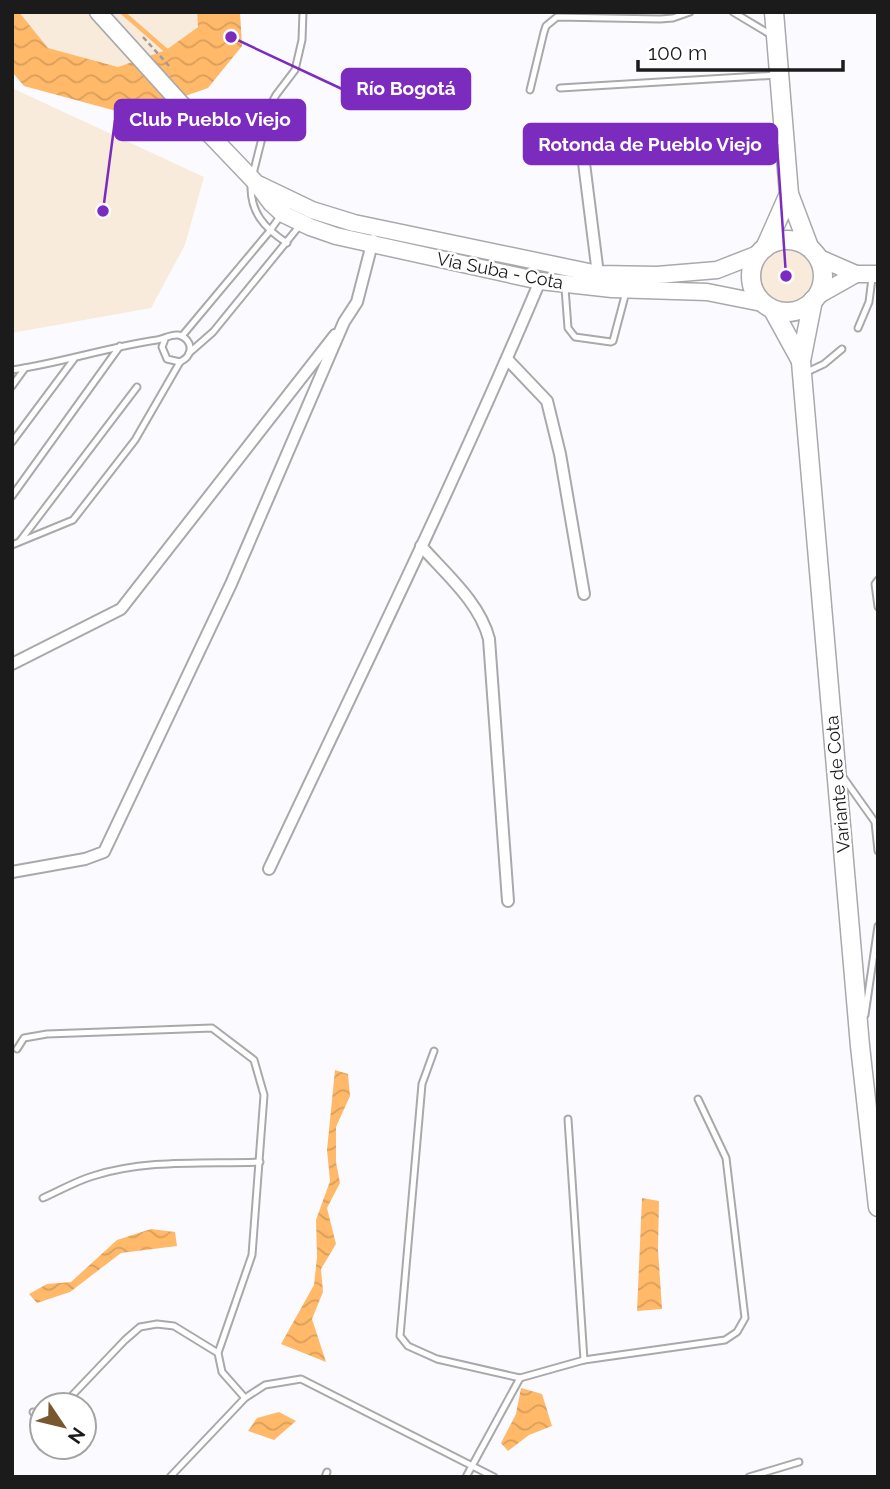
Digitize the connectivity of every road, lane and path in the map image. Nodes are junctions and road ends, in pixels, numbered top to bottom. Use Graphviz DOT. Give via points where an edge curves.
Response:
graph roads {
  1 [pos="98,12"];
  2 [pos="303,12"];
  3 [pos="690,12"];
  4 [pos="774,12"];
  5 [pos="735,13"];
  6 [pos="776,37"];
  7 [pos="778,75"];
  8 [pos="560,88"];
  9 [pos="530,90"];
  10 [pos="626,136"];
  11 [pos="255,182"];
  12 [pos="789,194"];
  13 [pos="287,208"];
  14 [pos="312,210"];
  15 [pos="301,224"];
  16 [pos="270,232"];
  17 [pos="374,236"];
  18 [pos="287,243"];
  19 [pos="761,251"];
  20 [pos="813,252"];
  21 [pos="598,274"];
  22 [pos="869,274"];
  23 [pos="540,281"];
  24 [pos="565,285"];
  25 [pos="626,290"];
  26 [pos="815,298"];
  27 [pos="767,306"];
  28 [pos="344,323"];
  29 [pos="858,328"];
  30 [pos="182,336"];
  31 [pos="165,339"];
  32 [pos="120,346"];
  33 [pos="842,349"];
  34 [pos="189,353"];
  35 [pos="74,359"];
  36 [pos="507,359"];
  37 [pos="180,362"];
  38 [pos="25,368"];
  39 [pos="802,368"];
  40 [pos="12,370"];
  41 [pos="12,386"];
  42 [pos="137,387"];
  43 [pos="12,442"];
  44 [pos="12,496"];
  45 [pos="20,542"];
  46 [pos="12,545"];
  47 [pos="421,546"];
  48 [pos="878,580"];
  49 [pos="584,594"];
  50 [pos="878,607"];
  51 [pos="12,664"];
  52 [pos="836,766"];
  53 [pos="876,822"];
  54 [pos="878,851"];
  55 [pos="269,869"];
  56 [pos="12,872"];
  57 [pos="508,901"];
  58 [pos="878,926"];
  59 [pos="860,1045"];
  60 [pos="17,1049"];
  61 [pos="434,1051"];
  62 [pos="698,1099"];
  63 [pos="568,1119"];
  64 [pos="260,1162"];
  65 [pos="877,1184"];
  66 [pos="43,1198"];
  67 [pos="878,1207"];
  68 [pos="218,1353"];
  69 [pos="584,1360"];
  70 [pos="520,1378"];
  71 [pos="76,1391"];
  72 [pos="245,1398"];
  73 [pos="799,1462"];
  74 [pos="472,1464"];
  75 [pos="170,1477"];
  76 [pos="466,1477"];
  77 [pos="494,1477"];
  78 [pos="749,1477"];
  1 -- 11 [label="main road, Vía Suba - Cota"];
  2 -- 11 [label="lane" via="295,70 270,106"];
  3 -- 9 [label="lane" via="660,19 557,17 546,26"];
  4 -- 6 [label="main road"];
  5 -- 6 [label="lane"];
  6 -- 7 [label="main road"];
  7 -- 8 [label="lane"];
  7 -- 12 [label="main road"];
  10 -- 21 [label="street" via="586,141 583,147"];
  11 -- 13 [label="main road, Vía Suba - Cota"];
  11 -- 16 [label="lane" via="251,194 254,208"];
  12 -- 19 [label="main road"];
  12 -- 20 [label="main road"];
  13 -- 14 [label="main road, Vía Suba - Cota"];
  13 -- 15 [label="main road, Vía Suba - Cota"];
  13 -- 16 [label="lane"];
  14 -- 15 [label="lane"];
  14 -- 17 [label="main road, Vía Suba - Cota"];
  15 -- 17 [label="main road, Vía Suba - Cota" via="336,236"];
  15 -- 18 [label="lane"];
  16 -- 18 [label="lane"];
  16 -- 30 [label="lane"];
  17 -- 21 [label="main road, Vía Suba - Cota"];
  17 -- 23 [label="main road, Vía Suba - Cota"];
  17 -- 28 [label="street" via="357,302"];
  18 -- 34 [label="lane" via="213,332"];
  19 -- 20 [label="main road" via="786,241"];
  19 -- 21 [label="main road, Vía Suba - Cota" via="717,270"];
  19 -- 27 [label="main road" via="751,274 755,295"];
  20 -- 22 [label="main road"];
  20 -- 26 [label="main road" via="822,276"];
  22 -- 26 [label="main road"];
  22 -- 29 [label="lane" via="869,302"];
  23 -- 24 [label="main road, Vía Suba - Cota"];
  23 -- 36 [label="street"];
  24 -- 25 [label="main road, Vía Suba - Cota"];
  24 -- 25 [label="lane" via="571,333 611,341"];
  25 -- 27 [label="main road, Vía Suba - Cota" via="706,292"];
  26 -- 27 [label="main road" via="794,312"];
  26 -- 39 [label="main road, Variante de Cota"];
  27 -- 39 [label="main road, Variante de Cota"];
  28 -- 51 [label="street" via="121,609"];
  28 -- 56 [label="street" via="231,584 104,852"];
  30 -- 31 [label="lane" via="173,334"];
  30 -- 34 [label="lane" via="188,341"];
  31 -- 32 [label="lane"];
  31 -- 37 [label="lane" via="164,356 170,362"];
  32 -- 35 [label="lane"];
  32 -- 44 [label="lane"];
  33 -- 39 [label="lane" via="824,364"];
  34 -- 37 [label="lane"];
  35 -- 38 [label="lane"];
  35 -- 43 [label="lane"];
  36 -- 47 [label="street"];
  36 -- 49 [label="street" via="547,401"];
  37 -- 45 [label="lane" via="135,440 72,520"];
  38 -- 40 [label="lane"];
  38 -- 41 [label="lane"];
  39 -- 52 [label="main road, Variante de Cota"];
  42 -- 45 [label="lane"];
  45 -- 46 [label="lane"];
  47 -- 55 [label="street"];
  47 -- 57 [label="street" via="477,610 489,639"];
  48 -- 50 [label="lane"];
  52 -- 53 [label="lane"];
  52 -- 59 [label="main road, Variante de Cota"];
  53 -- 54 [label="lane"];
  58 -- 59 [label="lane"];
  59 -- 65 [label="main road, Variante de Cota"];
  60 -- 64 [label="lane" via="24,1038 47,1034 212,1028 254,1060 264,1095"];
  61 -- 70 [label="lane" via="422,1084 400,1336 408,1346 437,1359"];
  62 -- 69 [label="lane" via="726,1158 745,1318 725,1340"];
  63 -- 69 [label="lane"];
  64 -- 66 [label="lane" via="125,1168 91,1176"];
  64 -- 68 [label="lane" via="252,1255"];
  65 -- 67 [label="main road, Variante de Cota"];
  68 -- 71 [label="lane" via="174,1326 140,1327"];
  68 -- 72 [label="lane" via="222,1372"];
  69 -- 70 [label="lane"];
  70 -- 74 [label="lane"];
  72 -- 74 [label="lane" via="265,1385 302,1379"];
  72 -- 75 [label="lane"];
  73 -- 78 [label="lane"];
  74 -- 76 [label="lane"];
  74 -- 77 [label="lane"];
}
